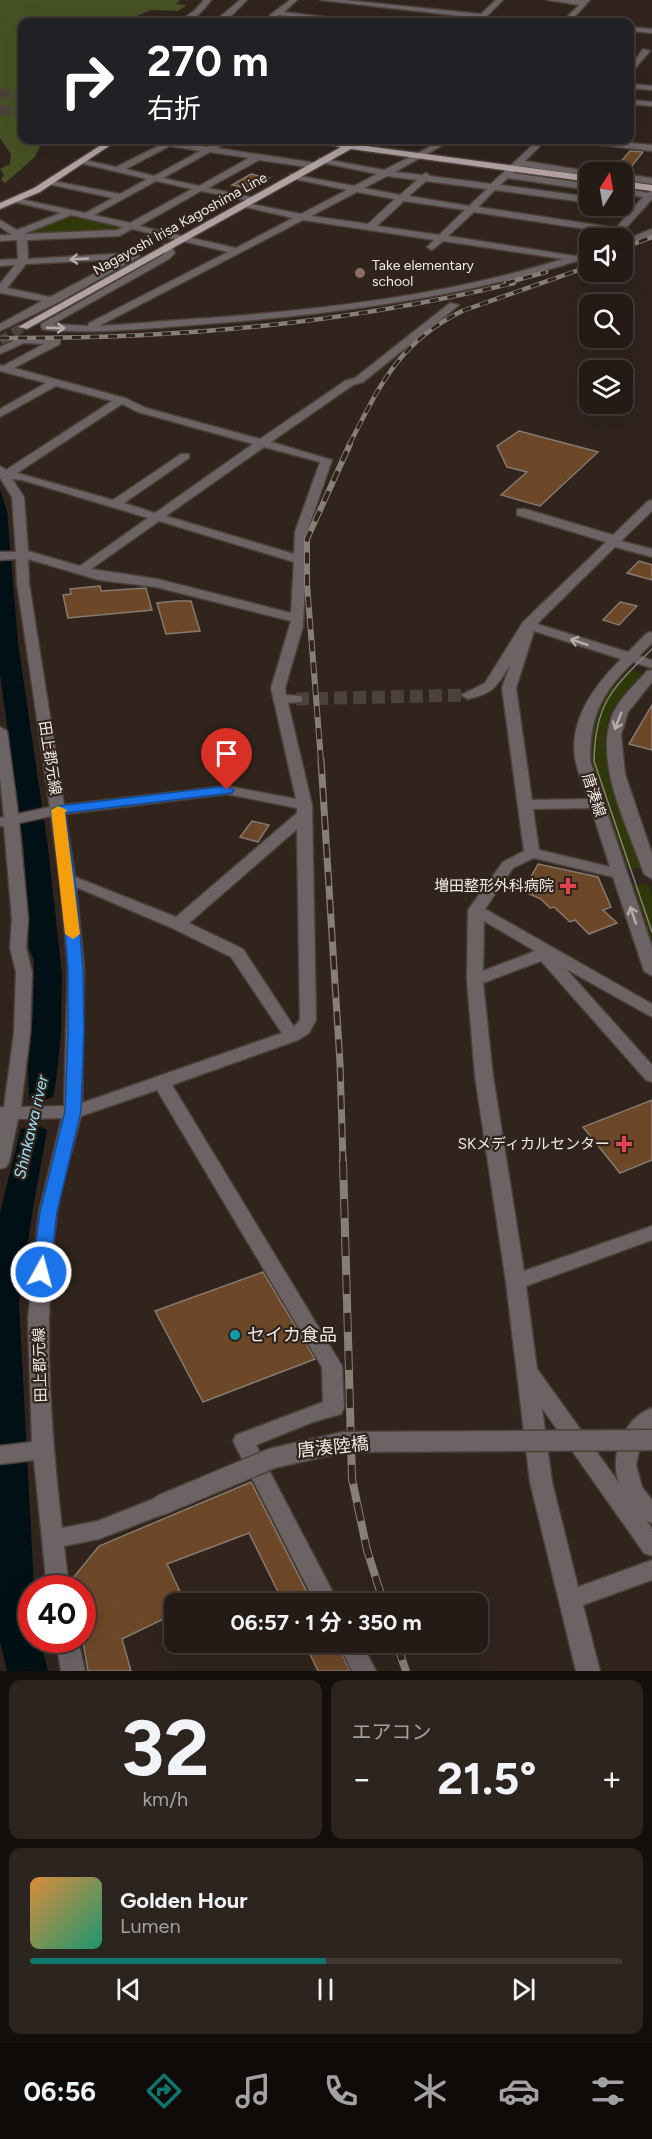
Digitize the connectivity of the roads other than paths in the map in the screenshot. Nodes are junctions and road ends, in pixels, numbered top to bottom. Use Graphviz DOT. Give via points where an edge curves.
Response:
graph roads {
  1 [pos="208,0"];
  2 [pos="244,0"];
  3 [pos="294,0"];
  4 [pos="323,0"];
  5 [pos="437,0"];
  6 [pos="486,0"];
  7 [pos="550,0"];
  8 [pos="559,0"];
  9 [pos="345,1"];
  10 [pos="499,1"];
  11 [pos="585,2"];
  12 [pos="382,3"];
  13 [pos="445,7"];
  14 [pos="426,10"];
  15 [pos="368,13"];
  16 [pos="278,14"];
  17 [pos="482,17"];
  18 [pos="189,18"];
  19 [pos="224,18"];
  20 [pos="272,18"];
  21 [pos="305,18"];
  22 [pos="321,18"];
  23 [pos="362,18"];
  24 [pos="418,18"];
  25 [pos="571,18"];
  26 [pos="634,29"];
  27 [pos="652,31"];
  28 [pos="645,51"];
  29 [pos="634,66"];
  30 [pos="634,86"];
  31 [pos="652,88"];
  32 [pos="634,102"];
  33 [pos="652,104"];
  34 [pos="108,144"];
  35 [pos="168,144"];
  36 [pos="176,144"];
  37 [pos="220,144"];
  38 [pos="350,144"];
  39 [pos="362,144"];
  40 [pos="441,144"];
  41 [pos="538,144"];
  42 [pos="614,144"];
  43 [pos="652,148"];
  44 [pos="211,150"];
  45 [pos="419,156"];
  46 [pos="257,157"];
  47 [pos="322,160"];
  48 [pos="80,162"];
  49 [pos="313,165"];
  50 [pos="513,169"];
  51 [pos="118,170"];
  52 [pos="579,172"];
  53 [pos="386,173"];
  54 [pos="293,176"];
  55 [pos="426,176"];
  56 [pos="157,178"];
  57 [pos="579,178"];
  58 [pos="633,178"];
  59 [pos="652,181"];
  60 [pos="51,182"];
  61 [pos="579,184"];
  62 [pos="495,187"];
  63 [pos="633,187"];
  64 [pos="199,188"];
  65 [pos="357,189"];
  66 [pos="633,192"];
  67 [pos="652,193"];
  68 [pos="564,196"];
  69 [pos="121,197"];
  70 [pos="402,198"];
  71 [pos="579,198"];
  72 [pos="18,200"];
  73 [pos="248,202"];
  74 [pos="557,204"];
  75 [pos="0,206"];
  76 [pos="472,208"];
  77 [pos="71,212"];
  78 [pos="550,212"];
  79 [pos="86,216"];
  80 [pos="302,217"];
  81 [pos="543,219"];
  82 [pos="0,223"];
  83 [pos="132,226"];
  84 [pos="371,226"];
  85 [pos="584,228"];
  86 [pos="620,228"];
  87 [pos="652,232"];
  88 [pos="20,235"];
  89 [pos="442,237"];
  90 [pos="0,238"];
  91 [pos="182,238"];
  92 [pos="633,239"];
  93 [pos="167,246"];
  94 [pos="432,247"];
  95 [pos="237,251"];
  96 [pos="135,256"];
  97 [pos="151,256"];
  98 [pos="577,258"];
  99 [pos="23,262"];
  100 [pos="0,263"];
  101 [pos="1,289"];
  102 [pos="54,301"];
  103 [pos="454,305"];
  104 [pos="23,327"];
  105 [pos="0,328"];
  106 [pos="88,328"];
  107 [pos="0,351"];
  108 [pos="2,369"];
  109 [pos="54,383"];
  110 [pos="121,400"];
  111 [pos="0,414"];
  112 [pos="262,443"];
  113 [pos="184,456"];
  114 [pos="3,472"];
  115 [pos="115,504"];
  116 [pos="652,504"];
  117 [pos="521,512"];
  118 [pos="158,516"];
  119 [pos="615,543"];
  120 [pos="652,553"];
  121 [pos="21,555"];
  122 [pos="0,556"];
  123 [pos="300,560"];
  124 [pos="81,571"];
  125 [pos="298,618"];
  126 [pos="528,625"];
  127 [pos="652,636"];
  128 [pos="631,659"];
  129 [pos="652,664"];
  130 [pos="652,674"];
  131 [pos="468,695"];
  132 [pos="0,731"];
  133 [pos="597,803"];
  134 [pos="525,805"];
  135 [pos="305,810"];
  136 [pos="55,811"];
  137 [pos="5,821"];
  138 [pos="532,853"];
  139 [pos="620,874"];
  140 [pos="652,874"];
  141 [pos="68,880"];
  142 [pos="476,910"];
  143 [pos="178,924"];
  144 [pos="538,949"];
  145 [pos="652,971"];
  146 [pos="475,980"];
  147 [pos="652,1011"];
  148 [pos="292,1036"];
  149 [pos="652,1076"];
  150 [pos="161,1082"];
  151 [pos="65,1112"];
  152 [pos="9,1114"];
  153 [pos="0,1162"];
  154 [pos="652,1233"];
  155 [pos="516,1282"];
  156 [pos="528,1371"];
  157 [pos="652,1417"];
  158 [pos="652,1440"];
  159 [pos="43,1450"];
  160 [pos="0,1455"];
  161 [pos="652,1514"];
  162 [pos="52,1539"];
  163 [pos="652,1546"];
  164 [pos="652,1570"];
  165 [pos="56,1575"];
  166 [pos="322,1593"];
  167 [pos="569,1600"];
  168 [pos="70,1653"];
  169 [pos="355,1653"];
  170 [pos="73,1671"];
  171 [pos="364,1671"];
  172 [pos="588,1671"];
  1 -- 18 [label="street"];
  2 -- 19 [label="street"];
  3 -- 16 [label="street"];
  4 -- 9 [label="street"];
  5 -- 14 [label="street"];
  6 -- 10 [label="street"];
  7 -- 8 [label="street"];
  8 -- 11 [label="street"];
  9 -- 12 [label="street"];
  9 -- 22 [label="street"];
  10 -- 17 [label="street"];
  11 -- 25 [label="street"];
  12 -- 14 [label="street"];
  12 -- 15 [label="street"];
  13 -- 17 [label="street"];
  14 -- 17 [label="street"];
  15 -- 23 [label="street"];
  15 -- 24 [label="street"];
  16 -- 20 [label="street"];
  16 -- 21 [label="street"];
  26 -- 27 [label="street"];
  28 -- 29 [label="street"];
  30 -- 31 [label="street"];
  32 -- 33 [label="street"];
  34 -- 48 [label="main road"];
  35 -- 51 [label="street"];
  36 -- 44 [label="street"];
  37 -- 44 [label="street"];
  38 -- 47 [label="main road, Nagayoshi Irisa Kagoshima Line"];
  39 -- 45 [label="main road"];
  40 -- 45 [label="street"];
  41 -- 50 [label="street"];
  42 -- 43 [label="street"];
  44 -- 46 [label="street"];
  44 -- 56 [label="street"];
  45 -- 50 [label="main road"];
  45 -- 53 [label="street"];
  46 -- 49 [label="street"];
  46 -- 64 [label="street"];
  47 -- 49 [label="main road, Nagayoshi Irisa Kagoshima Line"];
  47 -- 53 [label="street"];
  48 -- 51 [label="street"];
  48 -- 60 [label="main road"];
  49 -- 54 [label="main road, Nagayoshi Irisa Kagoshima Line"];
  50 -- 52 [label="street"];
  50 -- 57 [label="main road"];
  50 -- 61 [label="street"];
  50 -- 62 [label="street"];
  51 -- 56 [label="street"];
  53 -- 55 [label="street"];
  53 -- 65 [label="street"];
  54 -- 65 [label="street"];
  54 -- 73 [label="main road, Nagayoshi Irisa Kagoshima Line"];
  55 -- 62 [label="street"];
  55 -- 70 [label="street"];
  56 -- 64 [label="street"];
  56 -- 69 [label="street"];
  58 -- 59 [label="street"];
  60 -- 69 [label="street"];
  60 -- 72 [label="main road"];
  62 -- 68 [label="street"];
  62 -- 76 [label="street"];
  63 -- 67 [label="main road"];
  64 -- 73 [label="street"];
  64 -- 83 [label="street"];
  65 -- 70 [label="street"];
  65 -- 80 [label="street"];
  66 -- 67 [label="street"];
  67 -- 86 [label="street" via="634,207"];
  68 -- 71 [label="street"];
  68 -- 74 [label="street"];
  69 -- 79 [label="street"];
  70 -- 76 [label="street"];
  70 -- 84 [label="street"];
  72 -- 75 [label="main road"];
  72 -- 77 [label="street"];
  73 -- 80 [label="street"];
  73 -- 91 [label="main road, Nagayoshi Irisa Kagoshima Line"];
  76 -- 81 [label="street"];
  76 -- 89 [label="street"];
  77 -- 79 [label="street"];
  77 -- 88 [label="street"];
  78 -- 81 [label="street"];
  79 -- 83 [label="street"];
  80 -- 84 [label="street"];
  80 -- 95 [label="street"];
  81 -- 85 [label="street"];
  82 -- 88 [label="street"];
  83 -- 88 [label="street" via="119,233"];
  83 -- 91 [label="street"];
  84 -- 89 [label="street"];
  87 -- 92 [label="street"];
  88 -- 90 [label="street"];
  88 -- 99 [label="street"];
  89 -- 94 [label="street"];
  89 -- 98 [label="street"];
  91 -- 93 [label="main road, Nagayoshi Irisa Kagoshima Line"];
  91 -- 95 [label="street"];
  93 -- 97 [label="main road, Nagayoshi Irisa Kagoshima Line"];
  93 -- 106 [label="street, one-way" via="170,253 166,257 46,324"];
  95 -- 106 [label="street"];
  96 -- 97 [label="street"];
  96 -- 99 [label="street, one-way"];
  96 -- 102 [label="street"];
  97 -- 104 [label="main road, Nagayoshi Irisa Kagoshima Line"];
  98 -- 106 [label="street" via="444,292 320,312"];
  99 -- 100 [label="street"];
  99 -- 101 [label="street"];
  101 -- 102 [label="street"];
  102 -- 105 [label="street"];
  103 -- 112 [label="street" via="359,380"];
  107 -- 108 [label="street" via="22,340 56,342"];
  108 -- 109 [label="street"];
  109 -- 110 [label="street"];
  109 -- 111 [label="street"];
  110 -- 112 [label="street" via="142,410"];
  110 -- 114 [label="street"];
  112 -- 118 [label="street"];
  112 -- 123 [label="street" via="326,460 301,532"];
  113 -- 115 [label="street"];
  114 -- 115 [label="street"];
  114 -- 121 [label="street, 田上郡元線" via="18,497"];
  115 -- 118 [label="street"];
  116 -- 119 [label="street"];
  117 -- 119 [label="street" via="608,537"];
  118 -- 123 [label="street"];
  118 -- 124 [label="street"];
  119 -- 120 [label="street"];
  119 -- 126 [label="street"];
  121 -- 122 [label="street"];
  121 -- 124 [label="street" via="34,555"];
  121 -- 136 [label="street, 田上郡元線"];
  123 -- 125 [label="street"];
  124 -- 125 [label="street" via="168,585"];
  125 -- 135 [label="street" via="278,688 288,699"];
  128 -- 126 [label="street, one-way"];
  126 -- 131 [label="street" via="490,686"];
  126 -- 134 [label="street" via="529,638 510,688"];
  127 -- 128 [label="street, 唐湊線"];
  128 -- 129 [label="street"];
  128 -- 133 [label="street, 唐湊線" via="594,701 586,717 583,761"];
  130 -- 140 [label="street, 唐湊線, one-way" via="625,705 612,737 613,762"];
  132 -- 137 [label="street"];
  133 -- 134 [label="street"];
  133 -- 139 [label="street, 唐湊線"];
  134 -- 138 [label="street"];
  135 -- 136 [label="street" via="227,790"];
  135 -- 143 [label="street"];
  135 -- 148 [label="street" via="308,1020"];
  136 -- 137 [label="street"];
  136 -- 141 [label="street, 田上郡元線"];
  137 -- 152 [label="street" via="24,972 21,1044"];
  138 -- 139 [label="street"];
  138 -- 142 [label="street" via="508,865"];
  145 -- 139 [label="street, 唐湊線, one-way"];
  141 -- 143 [label="street"];
  141 -- 151 [label="street, 田上郡元線" via="76,968"];
  142 -- 144 [label="street"];
  142 -- 146 [label="street"];
  143 -- 148 [label="street" via="237,953"];
  144 -- 146 [label="street"];
  144 -- 147 [label="street"];
  144 -- 149 [label="street"];
  146 -- 155 [label="street" via="484,1076"];
  148 -- 150 [label="street"];
  150 -- 151 [label="street"];
  150 -- 166 [label="street" via="332,1366 334,1408 243,1441"];
  151 -- 152 [label="street"];
  151 -- 159 [label="street, 田上郡元線" via="39,1292"];
  152 -- 153 [label="street"];
  154 -- 155 [label="street"];
  155 -- 156 [label="street"];
  156 -- 163 [label="street"];
  156 -- 167 [label="street" via="541,1482"];
  157 -- 161 [label="street" via="635,1432 624,1459 631,1490"];
  158 -- 162 [label="street, 唐湊陸橋, bridge" via="344,1442 309,1446 272,1457 99,1530"];
  159 -- 160 [label="street"];
  159 -- 162 [label="street, 田上郡元線"];
  162 -- 165 [label="street, 田上郡元線"];
  164 -- 167 [label="street"];
  167 -- 172 [label="street"];
  168 -- 170 [label="street"];
  169 -- 171 [label="street"];
}
